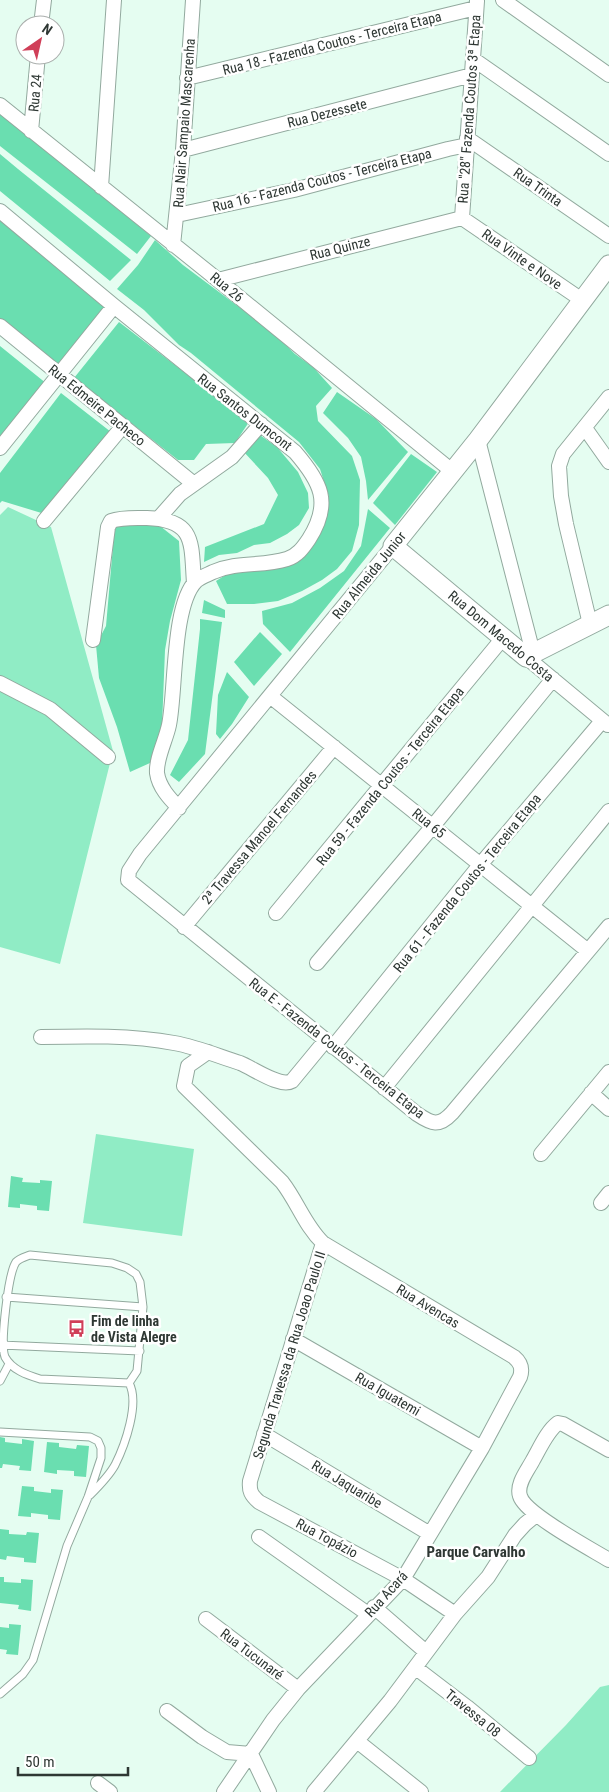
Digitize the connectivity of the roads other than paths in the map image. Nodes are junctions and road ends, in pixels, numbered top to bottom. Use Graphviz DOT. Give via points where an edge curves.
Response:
graph roads {
  1 [pos="44,0"];
  2 [pos="114,0"];
  3 [pos="193,0"];
  4 [pos="503,0"];
  5 [pos="476,4"];
  6 [pos="42,15"];
  7 [pos="473,59"];
  8 [pos="37,65"];
  9 [pos="472,75"];
  10 [pos="609,75"];
  11 [pos="187,78"];
  12 [pos="0,105"];
  13 [pos="31,131"];
  14 [pos="467,142"];
  15 [pos="182,150"];
  16 [pos="609,154"];
  17 [pos="101,187"];
  18 [pos="0,211"];
  19 [pos="177,215"];
  20 [pos="462,218"];
  21 [pos="609,236"];
  22 [pos="173,245"];
  23 [pos="609,266"];
  24 [pos="218,280"];
  25 [pos="582,300"];
  26 [pos="114,306"];
  27 [pos="0,326"];
  28 [pos="59,374"];
  29 [pos="609,397"];
  30 [pos="261,424"];
  31 [pos="123,426"];
  32 [pos="585,428"];
  33 [pos="478,440"];
  34 [pos="0,448"];
  35 [pos="609,462"];
  36 [pos="452,471"];
  37 [pos="194,484"];
  38 [pos="158,519"];
  39 [pos="44,521"];
  40 [pos="393,546"];
  41 [pos="194,583"];
  42 [pos="609,615"];
  43 [pos="590,624"];
  44 [pos="503,638"];
  45 [pos="93,640"];
  46 [pos="529,655"];
  47 [pos="553,679"];
  48 [pos="0,683"];
  49 [pos="270,696"];
  50 [pos="606,723"];
  51 [pos="334,748"];
  52 [pos="108,757"];
  53 [pos="382,786"];
  54 [pos="179,808"];
  55 [pos="609,811"];
  56 [pos="433,826"];
  57 [pos="480,865"];
  58 [pos="128,880"];
  59 [pos="532,906"];
  60 [pos="276,913"];
  61 [pos="609,926"];
  62 [pos="184,927"];
  63 [pos="588,951"];
  64 [pos="317,963"];
  65 [pos="41,1037"];
  66 [pos="329,1044"];
  67 [pos="208,1052"];
  68 [pos="609,1072"];
  69 [pos="384,1088"];
  70 [pos="591,1094"];
  71 [pos="609,1109"];
  72 [pos="541,1154"];
  73 [pos="323,1243"];
  74 [pos="6,1297"];
  75 [pos="143,1307"];
  76 [pos="293,1339"];
  77 [pos="1,1345"];
  78 [pos="140,1352"];
  79 [pos="9,1364"];
  80 [pos="520,1377"];
  81 [pos="0,1381"];
  82 [pos="129,1383"];
  83 [pos="0,1432"];
  84 [pos="264,1434"];
  85 [pos="482,1448"];
  86 [pos="609,1450"];
  87 [pos="252,1496"];
  88 [pos="88,1497"];
  89 [pos="536,1515"];
  90 [pos="430,1534"];
  91 [pos="259,1537"];
  92 [pos="609,1560"];
  93 [pos="402,1578"];
  94 [pos="371,1610"];
  95 [pos="455,1614"];
  96 [pos="206,1619"];
  97 [pos="426,1652"];
  98 [pos="416,1668"];
  99 [pos="298,1689"];
  100 [pos="0,1694"];
  101 [pos="167,1711"];
  102 [pos="358,1741"];
  103 [pos="250,1754"];
  104 [pos="529,1758"];
  105 [pos="98,1783"];
  106 [pos="110,1792"];
  107 [pos="224,1792"];
  108 [pos="269,1792"];
  109 [pos="314,1792"];
  110 [pos="421,1792"];
  1 -- 6 [label="street"];
  2 -- 17 [label="street"];
  3 -- 11 [label="street, Rua Nair Sampaio Mascarenha"];
  4 -- 10 [label="street"];
  5 -- 7 [label="street, Rua \"28\" Fazenda Coutos 3ª Etapa"];
  5 -- 11 [label="street, Rua 18 - Fazenda Coutos - Terceira Etapa"];
  7 -- 9 [label="street, Rua \"28\" Fazenda Coutos 3ª Etapa"];
  7 -- 16 [label="street"];
  8 -- 13 [label="street, Rua 24"];
  9 -- 14 [label="street, Rua \"28\" Fazenda Coutos 3ª Etapa"];
  9 -- 15 [label="street, Rua Dezessete"];
  11 -- 15 [label="street, Rua Nair Sampaio Mascarenha"];
  12 -- 13 [label="street, Rua 26"];
  13 -- 17 [label="street, Rua 26"];
  14 -- 19 [label="street, Rua 16 - Fazenda Coutos - Terceira Etapa" via="294,190"];
  14 -- 20 [label="street, Rua \"28\" Fazenda Coutos 3ª Etapa"];
  14 -- 21 [label="street, Rua Trinta"];
  15 -- 19 [label="street, Rua Nair Sampaio Mascarenha"];
  17 -- 22 [label="street, Rua 26"];
  18 -- 26 [label="street, Rua Santos Dumcont"];
  19 -- 22 [label="street, Rua Nair Sampaio Mascarenha"];
  20 -- 24 [label="street, Rua Quinze"];
  20 -- 25 [label="street, Rua Vinte e Nove"];
  22 -- 24 [label="street, Rua 26"];
  23 -- 25 [label="main road, Rua Almeida Junior"];
  24 -- 36 [label="street, Rua 26"];
  25 -- 33 [label="main road, Rua Almeida Junior"];
  26 -- 28 [label="street"];
  26 -- 30 [label="street, Rua Santos Dumcont"];
  27 -- 28 [label="street, Rua Edmeire Pacheco"];
  28 -- 31 [label="street, Rua Edmeire Pacheco"];
  28 -- 34 [label="street"];
  29 -- 32 [label="street"];
  30 -- 37 [label="street" via="232,457"];
  30 -- 41 [label="street, Rua Santos Dumcont" via="295,452 314,476 322,499 318,524 295,556 222,568"];
  31 -- 37 [label="street, Rua Edmeire Pacheco"];
  31 -- 39 [label="street"];
  32 -- 35 [label="street"];
  32 -- 43 [label="street" via="563,454 559,477 566,524"];
  33 -- 36 [label="main road, Rua Almeida Junior"];
  33 -- 46 [label="street"];
  36 -- 40 [label="main road, Rua Almeida Junior"];
  37 -- 38 [label="street"];
  38 -- 41 [label="street" via="172,521 189,538"];
  38 -- 45 [label="street" via="110,522"];
  40 -- 44 [label="main road, Rua Dom Macedo Costa"];
  40 -- 49 [label="street, Rua Almeida Junior"];
  41 -- 54 [label="street" via="181,618 169,725 157,771 164,792"];
  42 -- 43 [label="main road"];
  43 -- 46 [label="main road"];
  44 -- 46 [label="main road, Rua Dom Macedo Costa"];
  44 -- 53 [label="street, Rua 59 - Fazenda Coutos - Terceira Etapa"];
  46 -- 47 [label="street, Rua Dom Macedo Costa"];
  47 -- 50 [label="street, Rua Dom Macedo Costa"];
  47 -- 56 [label="street"];
  48 -- 52 [label="street" via="50,709"];
  49 -- 51 [label="street, Rua 65"];
  49 -- 54 [label="street, Rua Almeida Junior"];
  50 -- 57 [label="street, Rua 61 - Fazenda Coutos - Terceira Etapa"];
  51 -- 53 [label="street, Rua 65"];
  51 -- 62 [label="street, 2ª Travessa Manoel Fernandes"];
  53 -- 56 [label="street, Rua 65"];
  53 -- 60 [label="street, Rua 59 - Fazenda Coutos - Terceira Etapa"];
  54 -- 58 [label="street, Rua Almeida Junior" via="135,861 127,874"];
  55 -- 59 [label="street"];
  56 -- 57 [label="street, Rua 65"];
  56 -- 64 [label="street"];
  57 -- 59 [label="street, Rua 65"];
  57 -- 66 [label="street, Rua 61 - Fazenda Coutos - Terceira Etapa"];
  58 -- 62 [label="street, Rua E - Fazenda Coutos - Terceira Etapa"];
  59 -- 63 [label="street, Rua 65"];
  59 -- 69 [label="street"];
  61 -- 63 [label="street, Rua E - Fazenda Coutos - Terceira Etapa"];
  62 -- 66 [label="street, Rua E - Fazenda Coutos - Terceira Etapa"];
  63 -- 69 [label="street, Rua E - Fazenda Coutos - Terceira Etapa" via="445,1121 425,1120"];
  65 -- 67 [label="street" via="90,1036 164,1041"];
  66 -- 67 [label="street, Rua 61 - Fazenda Coutos - Terceira Etapa" via="287,1084"];
  66 -- 69 [label="street, Rua E - Fazenda Coutos - Terceira Etapa"];
  67 -- 73 [label="street, Segunda Travessa da Rua Joao Paulo II" via="188,1066 184,1086 282,1182"];
  68 -- 70 [label="street"];
  70 -- 71 [label="street"];
  70 -- 72 [label="street"];
  73 -- 76 [label="street, Segunda Travessa da Rua Joao Paulo II"];
  73 -- 80 [label="street, Rua Avencas" via="514,1356 522,1368"];
  74 -- 75 [label="lane"];
  74 -- 75 [label="lane" via="16,1263 30,1255 112,1263 127,1268 136,1274 140,1282"];
  74 -- 77 [label="lane"];
  75 -- 78 [label="lane"];
  76 -- 84 [label="street, Segunda Travessa da Rua Joao Paulo II"];
  76 -- 85 [label="street, Rua Iguatemi"];
  77 -- 78 [label="lane"];
  77 -- 79 [label="lane"];
  78 -- 82 [label="lane" via="137,1371"];
  79 -- 81 [label="lane"];
  79 -- 82 [label="lane" via="28,1376 40,1379"];
  80 -- 85 [label="street, Rua Acará"];
  82 -- 88 [label="lane" via="133,1390 133,1407 123,1445 115,1465"];
  83 -- 88 [label="lane" via="85,1436 96,1440 101,1448 101,1458"];
  84 -- 87 [label="street, Segunda Travessa da Rua Joao Paulo II" via="250,1481"];
  84 -- 90 [label="street, Rua Jaquaribe"];
  85 -- 90 [label="street, Rua Acará"];
  86 -- 89 [label="street" via="563,1424 554,1426 525,1474 519,1492 524,1503"];
  87 -- 93 [label="street, Rua Topázio"];
  88 -- 100 [label="lane" via="67,1546 33,1660 24,1674"];
  89 -- 92 [label="street"];
  89 -- 95 [label="street" via="515,1535 488,1577"];
  90 -- 93 [label="street, Rua Acará"];
  91 -- 94 [label="street"];
  93 -- 94 [label="street, Rua Acará"];
  93 -- 95 [label="street, Rua Topázio"];
  94 -- 97 [label="street"];
  94 -- 99 [label="street, Rua Acará"];
  95 -- 97 [label="street"];
  96 -- 99 [label="street, Rua Tucunaré"];
  97 -- 98 [label="street"];
  98 -- 102 [label="street"];
  98 -- 104 [label="street, Travessa 08"];
  99 -- 103 [label="street, Rua Acará"];
  101 -- 103 [label="street" via="227,1752"];
  102 -- 109 [label="street"];
  102 -- 110 [label="street"];
  103 -- 107 [label="street, Rua Acará"];
  103 -- 108 [label="street"];
  105 -- 106 [label="street"];
}
